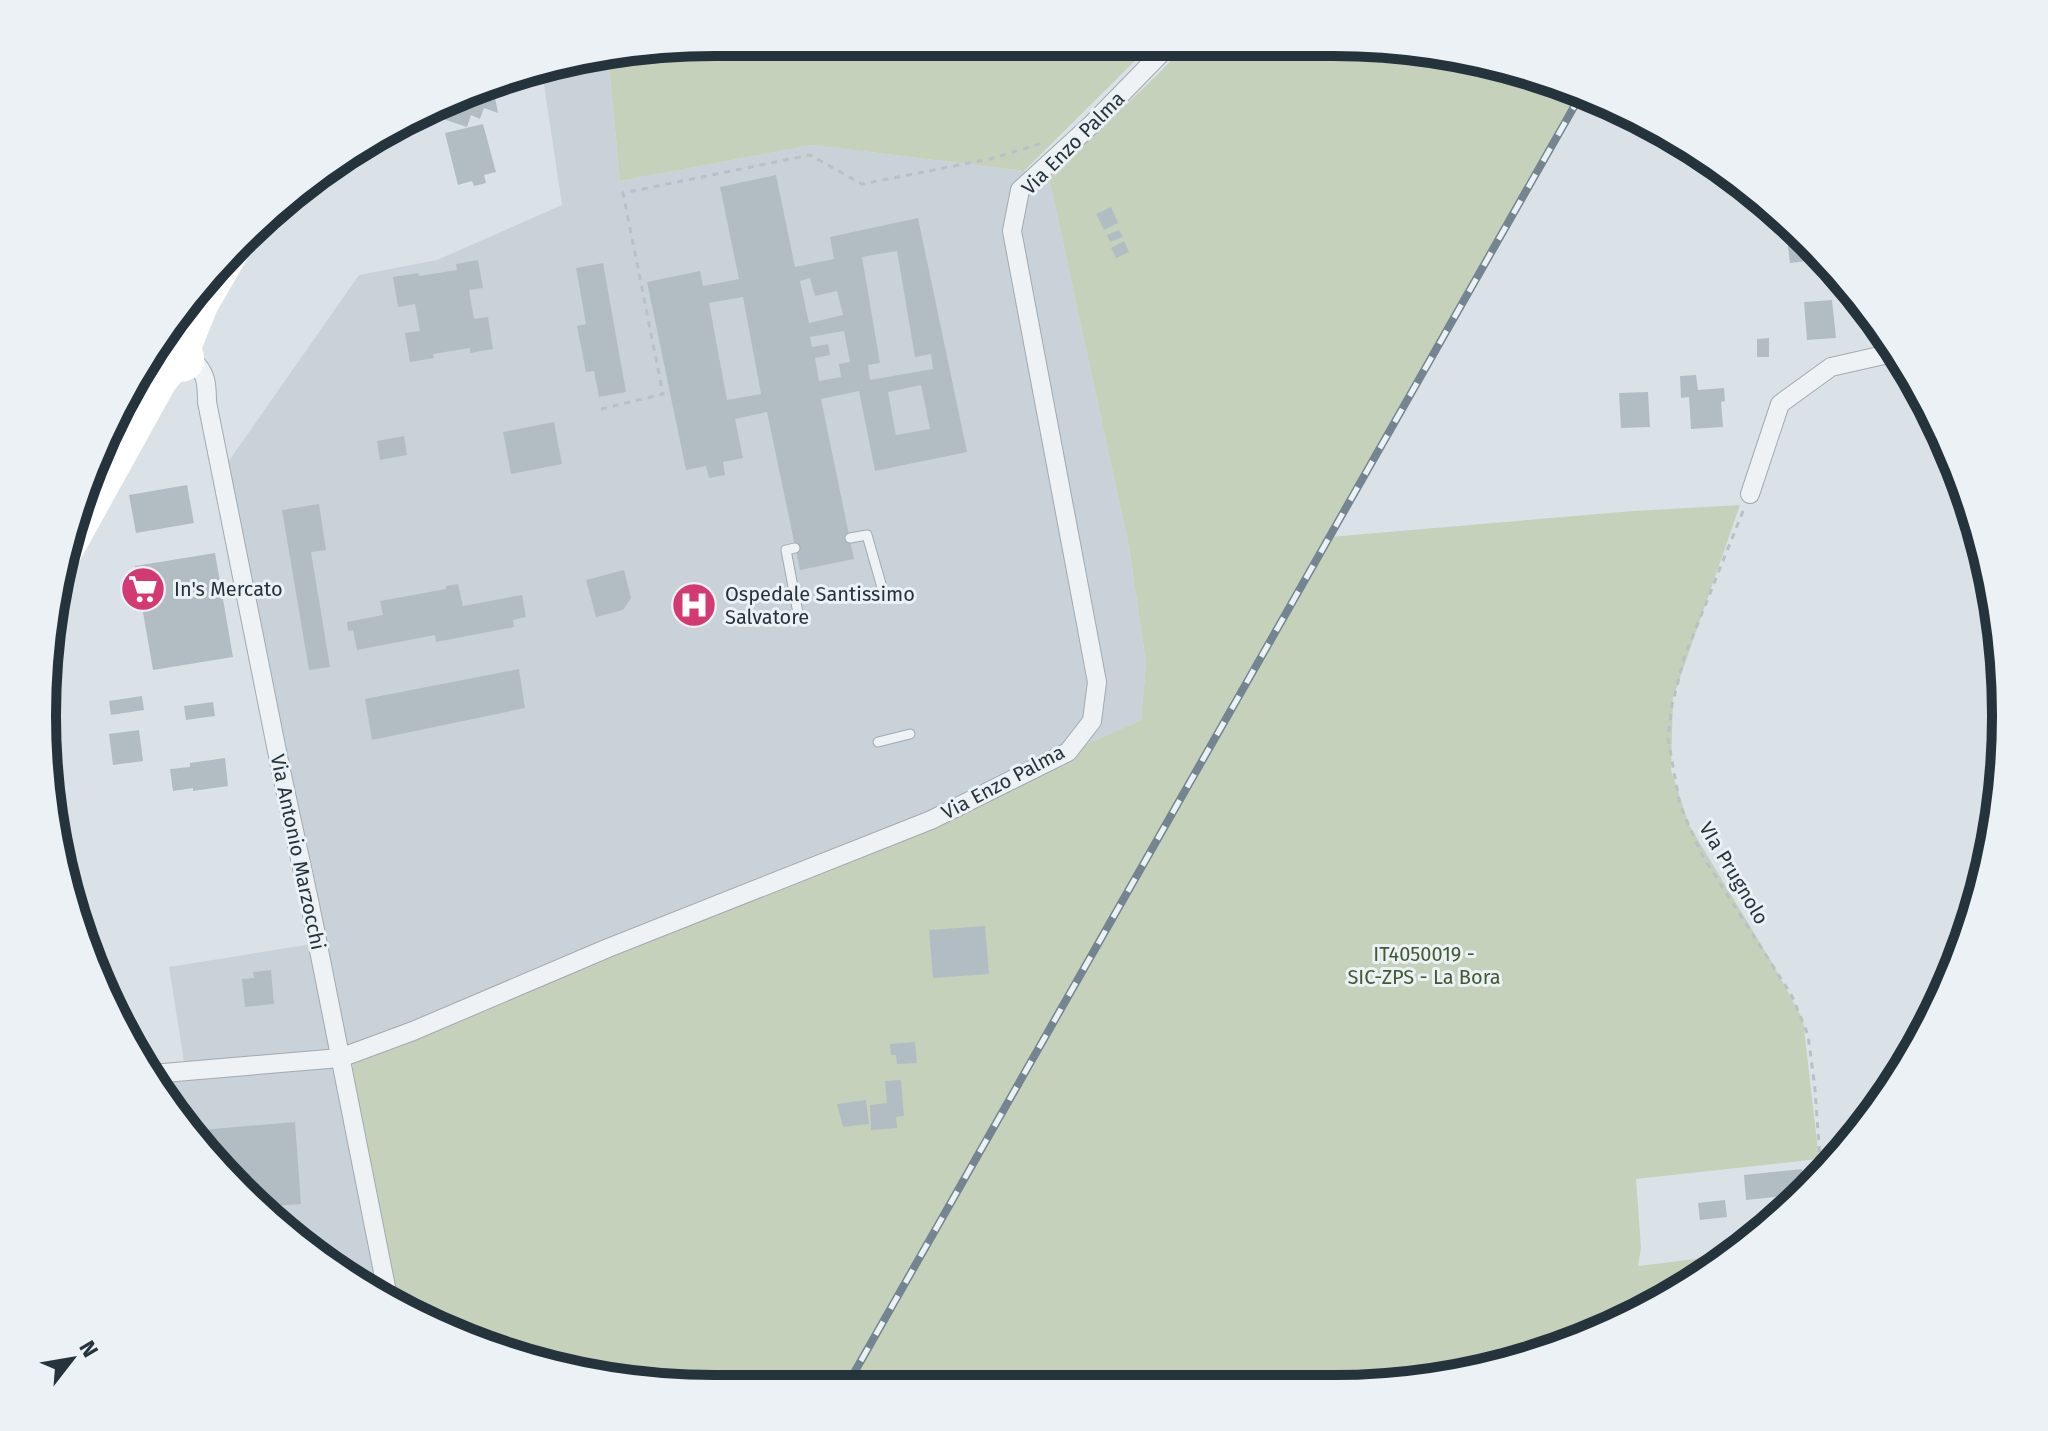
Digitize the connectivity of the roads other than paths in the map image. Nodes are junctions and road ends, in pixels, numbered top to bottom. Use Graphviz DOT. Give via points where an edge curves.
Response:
graph roads {
  1 [pos="1158,56"];
  2 [pos="218,283"];
  3 [pos="185,324"];
  4 [pos="1885,355"];
  5 [pos="179,358"];
  6 [pos="154,370"];
  7 [pos="1750,494"];
  8 [pos="84,527"];
  9 [pos="850,538"];
  10 [pos="795,548"];
  11 [pos="885,598"];
  12 [pos="798,613"];
  13 [pos="910,734"];
  14 [pos="878,742"];
  15 [pos="340,1058"];
  16 [pos="162,1073"];
  17 [pos="386,1287"];
  1 -- 15 [label="street, Via Enzo Palma" via="1020,190 1012,231 1097,682 1092,721 1068,752 931,820"];
  2 -- 5 [label="main road"];
  3 -- 5 [label="main road"];
  4 -- 7 [label="street" via="1831,367 1780,404"];
  5 -- 6 [label="main road"];
  5 -- 8 [label="main road"];
  5 -- 15 [label="street, Via Antonio Marzocchi" via="202,368 207,382"];
  9 -- 11 [label="lane" via="867,535"];
  10 -- 12 [label="lane" via="786,550"];
  13 -- 14 [label="lane"];
  15 -- 16 [label="street, Via Enzo Palma"];
  15 -- 17 [label="street, Via Antonio Marzocchi"];
}
